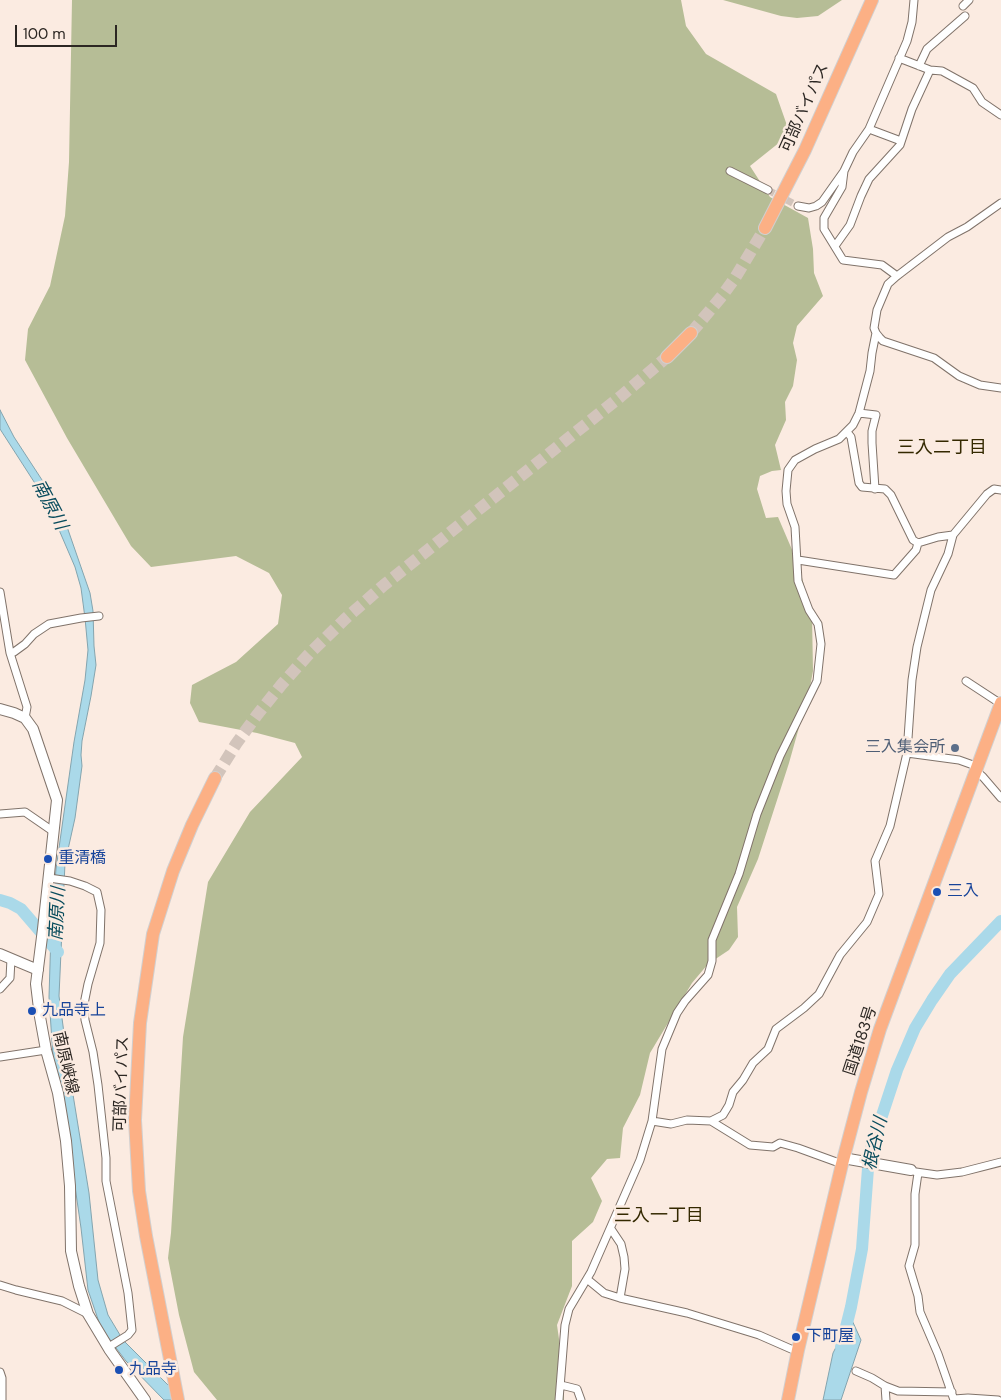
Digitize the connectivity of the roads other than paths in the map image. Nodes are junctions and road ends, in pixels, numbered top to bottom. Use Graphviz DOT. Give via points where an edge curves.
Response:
graph roads {
  1 [pos="872,0"];
  2 [pos="914,0"];
  3 [pos="969,0"];
  4 [pos="963,6"];
  5 [pos="965,16"];
  6 [pos="899,58"];
  7 [pos="919,66"];
  8 [pos="930,70"];
  9 [pos="1001,115"];
  10 [pos="868,129"];
  11 [pos="901,141"];
  12 [pos="730,170"];
  13 [pos="844,172"];
  14 [pos="768,190"];
  15 [pos="1001,203"];
  16 [pos="798,206"];
  17 [pos="765,228"];
  18 [pos="835,246"];
  19 [pos="896,276"];
  20 [pos="691,333"];
  21 [pos="876,333"];
  22 [pos="667,357"];
  23 [pos="1001,388"];
  24 [pos="859,412"];
  25 [pos="847,432"];
  26 [pos="875,489"];
  27 [pos="1001,490"];
  28 [pos="953,535"];
  29 [pos="918,543"];
  30 [pos="798,560"];
  31 [pos="0,592"];
  32 [pos="99,616"];
  33 [pos="10,653"];
  34 [pos="966,681"];
  35 [pos="0,709"];
  36 [pos="1000,709"];
  37 [pos="25,718"];
  38 [pos="906,753"];
  39 [pos="976,770"];
  40 [pos="216,778"];
  41 [pos="1001,798"];
  42 [pos="0,814"];
  43 [pos="54,832"];
  44 [pos="51,879"];
  45 [pos="0,954"];
  46 [pos="11,959"];
  47 [pos="38,970"];
  48 [pos="0,989"];
  49 [pos="46,1050"];
  50 [pos="0,1057"];
  51 [pos="652,1121"];
  52 [pos="711,1121"];
  53 [pos="843,1161"];
  54 [pos="1001,1162"];
  55 [pos="915,1171"];
  56 [pos="611,1229"];
  57 [pos="587,1279"];
  58 [pos="0,1285"];
  59 [pos="620,1298"];
  60 [pos="88,1314"];
  61 [pos="111,1347"];
  62 [pos="798,1350"];
  63 [pos="856,1371"];
  64 [pos="0,1372"];
  65 [pos="561,1385"];
  66 [pos="885,1386"];
  67 [pos="953,1397"];
  68 [pos="2,1400"];
  69 [pos="145,1400"];
  70 [pos="178,1400"];
  71 [pos="559,1400"];
  72 [pos="581,1400"];
  73 [pos="788,1400"];
  74 [pos="886,1400"];
  75 [pos="998,1400"];
  1 -- 17 [label="highway, 可部バイパス" via="805,150"];
  2 -- 6 [label="street" via="912,22"];
  3 -- 4 [label="street"];
  5 -- 7 [label="street" via="928,49"];
  6 -- 7 [label="street"];
  6 -- 10 [label="street"];
  7 -- 8 [label="street"];
  8 -- 9 [label="street" via="942,71 973,88 982,102"];
  8 -- 11 [label="street"];
  10 -- 11 [label="street"];
  10 -- 13 [label="street"];
  11 -- 18 [label="street" via="869,179 850,225"];
  12 -- 14 [label="street"];
  13 -- 16 [label="street" via="822,202 809,208"];
  13 -- 18 [label="street" via="842,187 824,218 824,229"];
  15 -- 19 [label="street"];
  18 -- 19 [label="street" via="843,260 882,265"];
  19 -- 21 [label="street" via="888,284 877,310"];
  20 -- 22 [label="highway"];
  21 -- 23 [label="street" via="883,341 934,358 959,376 980,385"];
  21 -- 24 [label="street"];
  24 -- 25 [label="street"];
  24 -- 26 [label="street" via="876,415 872,431"];
  25 -- 26 [label="street" via="851,437 859,483 862,487"];
  25 -- 30 [label="street" via="795,460 788,470 787,504 795,527"];
  26 -- 29 [label="street" via="885,489 891,494 913,540"];
  27 -- 28 [label="street" via="994,489 987,494"];
  28 -- 29 [label="street"];
  28 -- 38 [label="street" via="931,590 916,647"];
  29 -- 30 [label="street" via="916,550 894,575"];
  30 -- 51 [label="street" via="798,581 818,624 821,644 817,680 780,756 757,814 739,874 712,940 708,974 676,1013 662,1050"];
  31 -- 33 [label="street"];
  32 -- 33 [label="street" via="49,624"];
  33 -- 37 [label="street" via="27,707"];
  34 -- 36 [label="street"];
  35 -- 37 [label="main road"];
  36 -- 39 [label="highway, 国道183号"];
  37 -- 43 [label="main road, 南原峡線" via="33,729 55,791"];
  38 -- 39 [label="street" via="959,760 973,765"];
  38 -- 52 [label="street" via="890,826 875,861 879,894 867,922 840,955 819,994 776,1029 768,1049 753,1063 733,1092 723,1115"];
  39 -- 41 [label="street"];
  39 -- 53 [label="highway, 国道183号" via="880,1030"];
  40 -- 70 [label="highway, 可部バイパス" via="173,871 153,934 140,1023 135,1120 139,1191"];
  42 -- 43 [label="street" via="26,812"];
  43 -- 44 [label="main road, 南原峡線"];
  44 -- 47 [label="main road, 南原峡線"];
  44 -- 61 [label="street" via="70,881 97,892 101,910 100,943 84,1004 85,1020 98,1085 106,1181 132,1330"];
  45 -- 46 [label="main road"];
  46 -- 47 [label="main road"];
  46 -- 48 [label="street" via="10,978"];
  47 -- 49 [label="main road, 南原峡線" via="36,984"];
  49 -- 50 [label="street"];
  49 -- 60 [label="main road, 南原峡線" via="66,1141 71,1251"];
  51 -- 52 [label="street" via="671,1124 687,1120"];
  51 -- 56 [label="street" via="640,1160"];
  52 -- 53 [label="street" via="750,1145 773,1147 780,1143"];
  53 -- 55 [label="main road"];
  53 -- 62 [label="highway, 国道183号"];
  54 -- 55 [label="street" via="937,1175"];
  55 -- 67 [label="street" via="915,1245 909,1266 920,1312"];
  56 -- 57 [label="street"];
  56 -- 59 [label="street" via="621,1244 624,1257"];
  57 -- 59 [label="street" via="604,1293"];
  57 -- 65 [label="street" via="569,1310 565,1325"];
  58 -- 60 [label="street" via="62,1300"];
  59 -- 62 [label="street" via="759,1335"];
  60 -- 61 [label="main road, 南原峡線"];
  61 -- 69 [label="main road, 南原峡線"];
  62 -- 73 [label="highway, 国道183号"];
  63 -- 66 [label="street"];
  64 -- 68 [label="street"];
  65 -- 71 [label="street"];
  65 -- 72 [label="street" via="578,1389"];
  66 -- 67 [label="street" via="898,1391"];
  66 -- 74 [label="street"];
  67 -- 75 [label="street"];
}
